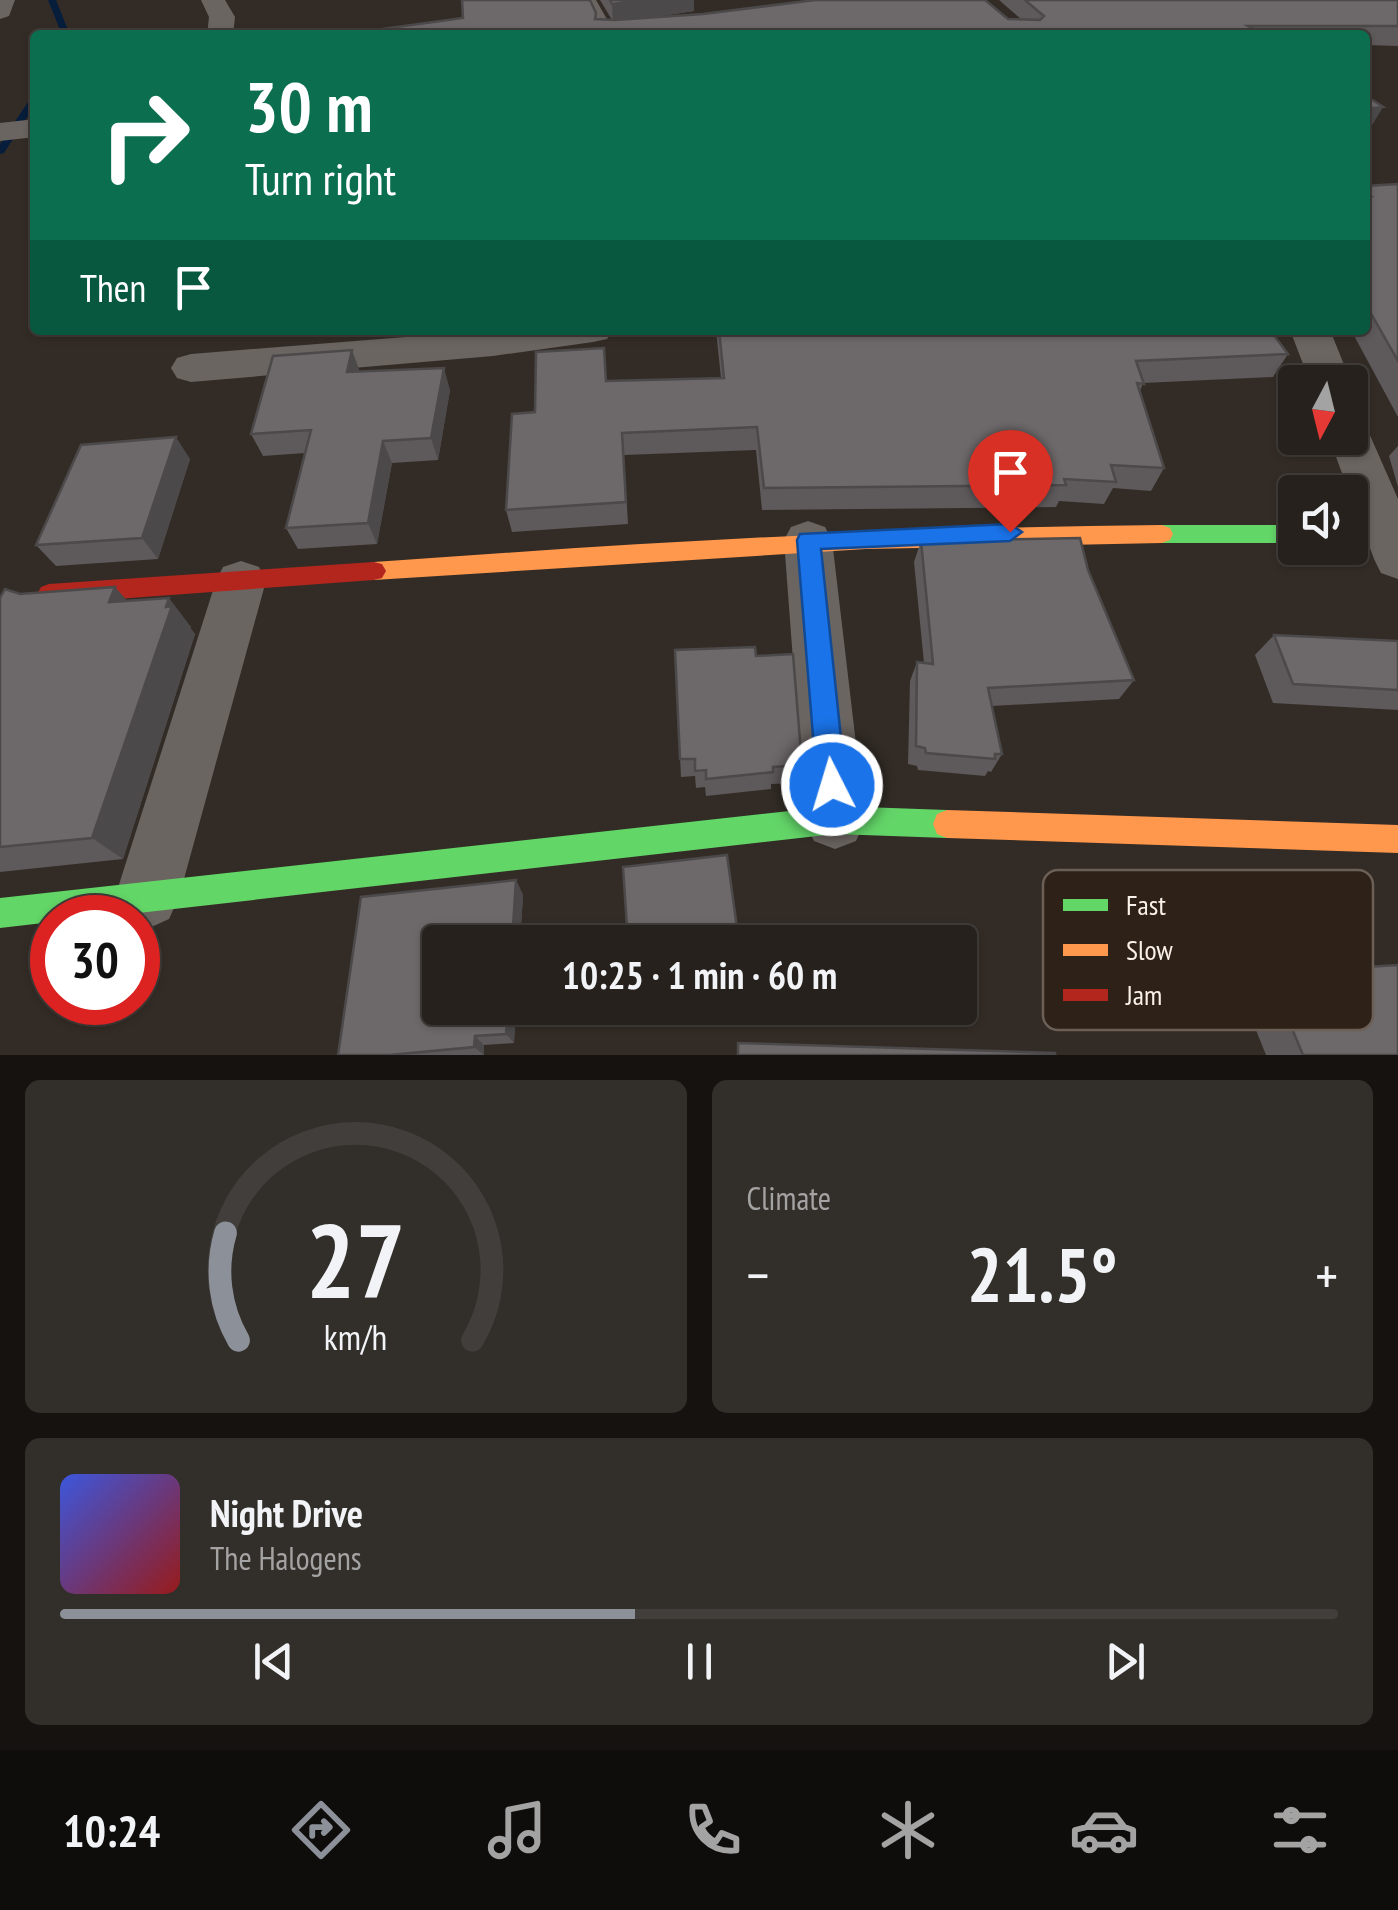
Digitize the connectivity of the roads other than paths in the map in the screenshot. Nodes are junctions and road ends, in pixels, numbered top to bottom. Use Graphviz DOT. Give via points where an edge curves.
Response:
graph roads {
  1 [pos="3,0"];
  2 [pos="213,0"];
  3 [pos="590,0"];
  4 [pos="0,11"];
  5 [pos="221,30"];
  6 [pos="615,30"];
  7 [pos="30,129"];
  8 [pos="0,132"];
  9 [pos="552,335"];
  10 [pos="1312,335"];
  11 [pos="1323,365"];
  12 [pos="190,368"];
  13 [pos="1355,455"];
  14 [pos="1278,534"];
  15 [pos="808,540"];
  16 [pos="1378,542"];
  17 [pos="241,581"];
  18 [pos="49,594"];
  19 [pos="835,820"];
  20 [pos="1398,839"];
  21 [pos="148,895"];
  22 [pos="160,897"];
  23 [pos="30,911"];
  24 [pos="0,914"];
  1 -- 4 [label="street"];
  2 -- 5 [label="street"];
  3 -- 6 [label="lane"];
  7 -- 8 [label="street"];
  9 -- 12 [label="street"];
  10 -- 11 [label="street"];
  13 -- 16 [label="street"];
  14 -- 15 [label="street" via="1010,532"];
  15 -- 17 [label="street"];
  15 -- 19 [label="street"];
  17 -- 18 [label="street"];
  17 -- 21 [label="street"];
  19 -- 20 [label="street"];
  19 -- 22 [label="street"];
  23 -- 24 [label="street"];
}
